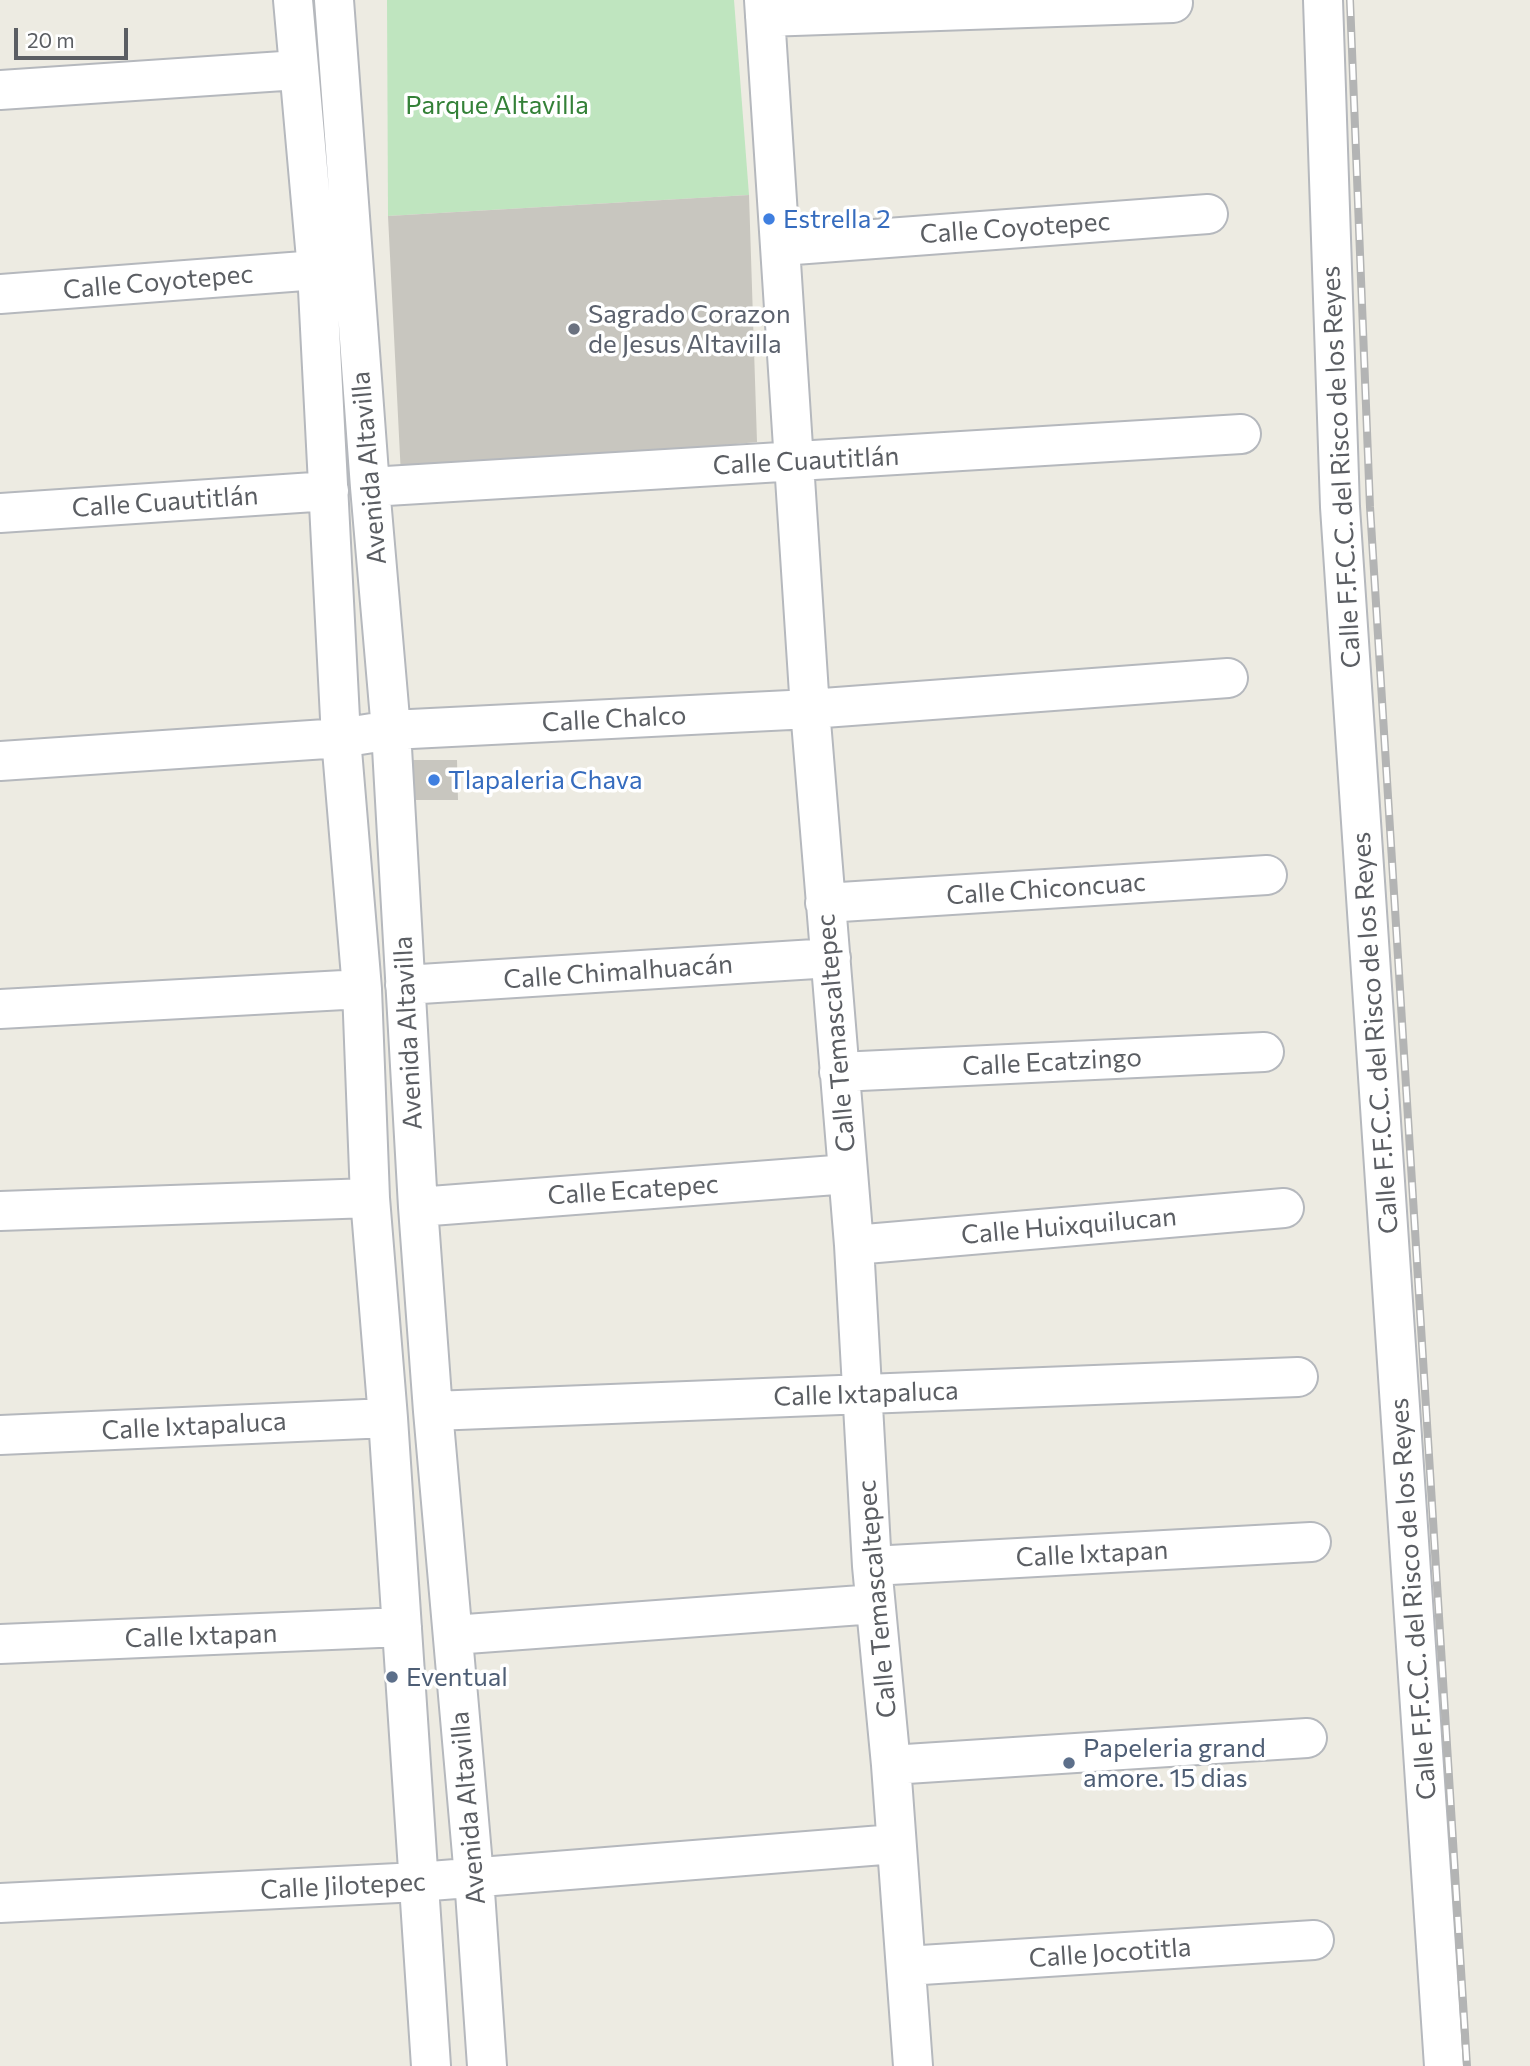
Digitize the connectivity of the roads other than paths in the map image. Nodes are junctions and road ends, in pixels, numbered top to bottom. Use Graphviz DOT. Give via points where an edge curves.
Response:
graph roads {
  1 [pos="293,0"];
  2 [pos="334,0"];
  3 [pos="1323,0"];
  4 [pos="1173,3"];
  5 [pos="765,9"];
  6 [pos="298,70"];
  7 [pos="0,90"];
  8 [pos="1208,214"];
  9 [pos="781,246"];
  10 [pos="317,270"];
  11 [pos="0,295"];
  12 [pos="1241,434"];
  13 [pos="794,462"];
  14 [pos="370,487"];
  15 [pos="329,491"];
  16 [pos="0,513"];
  17 [pos="1228,678"];
  18 [pos="810,709"];
  19 [pos="391,730"];
  20 [pos="341,738"];
  21 [pos="0,761"];
  22 [pos="1267,875"];
  23 [pos="825,902"];
  24 [pos="831,958"];
  25 [pos="405,985"];
  26 [pos="362,989"];
  27 [pos="0,1009"];
  28 [pos="1264,1052"];
  29 [pos="839,1072"];
  30 [pos="848,1174"];
  31 [pos="370,1198"];
  32 [pos="418,1207"];
  33 [pos="1284,1208"];
  34 [pos="0,1211"];
  35 [pos="854,1245"];
  36 [pos="1298,1377"];
  37 [pos="862,1394"];
  38 [pos="433,1411"];
  39 [pos="388,1418"];
  40 [pos="0,1435"];
  41 [pos="1311,1542"];
  42 [pos="872,1566"];
  43 [pos="875,1604"];
  44 [pos="402,1627"];
  45 [pos="453,1635"];
  46 [pos="0,1644"];
  47 [pos="1307,1738"];
  48 [pos="891,1765"];
  49 [pos="895,1844"];
  50 [pos="474,1877"];
  51 [pos="418,1882"];
  52 [pos="0,1903"];
  53 [pos="1314,1940"];
  54 [pos="905,1966"];
  55 [pos="431,2066"];
  56 [pos="487,2066"];
  57 [pos="913,2066"];
  58 [pos="1444,2066"];
  1 -- 6 [label="street, Avenida Altavilla"];
  2 -- 14 [label="street, Avenida Altavilla"];
  3 -- 58 [label="street, Calle F.F.C.C. del Risco de los Reyes" via="1340,507"];
  4 -- 5 [label="street"];
  5 -- 9 [label="street, Calle Temascaltepec"];
  6 -- 7 [label="street"];
  6 -- 10 [label="street, Avenida Altavilla"];
  8 -- 9 [label="street, Calle Coyotepec"];
  9 -- 13 [label="street, Calle Temascaltepec"];
  10 -- 11 [label="street, Calle Coyotepec"];
  10 -- 15 [label="street, Avenida Altavilla"];
  12 -- 13 [label="street, Calle Cuautitlán"];
  13 -- 14 [label="street, Calle Cuautitlán"];
  13 -- 18 [label="street, Calle Temascaltepec"];
  14 -- 19 [label="street, Avenida Altavilla"];
  15 -- 16 [label="street, Calle Cuautitlán"];
  15 -- 20 [label="street, Avenida Altavilla"];
  17 -- 18 [label="street, Calle Chalco"];
  18 -- 19 [label="street, Calle Chalco"];
  18 -- 23 [label="street, Calle Temascaltepec"];
  19 -- 20 [label="street, Calle Chalco"];
  19 -- 25 [label="street, Avenida Altavilla"];
  20 -- 21 [label="street, Calle Chalco"];
  20 -- 26 [label="street, Avenida Altavilla"];
  22 -- 23 [label="street, Calle Chiconcuac"];
  23 -- 24 [label="street, Calle Temascaltepec"];
  24 -- 25 [label="street, Calle Chimalhuacán"];
  24 -- 29 [label="street, Calle Temascaltepec"];
  25 -- 32 [label="street, Avenida Altavilla"];
  26 -- 27 [label="street"];
  26 -- 31 [label="street, Avenida Altavilla"];
  28 -- 29 [label="street, Calle Ecatzingo"];
  29 -- 30 [label="street, Calle Temascaltepec"];
  30 -- 32 [label="street, Calle Ecatepec"];
  30 -- 35 [label="street, Calle Temascaltepec"];
  31 -- 34 [label="street"];
  31 -- 39 [label="street, Avenida Altavilla"];
  32 -- 38 [label="street, Avenida Altavilla"];
  33 -- 35 [label="street, Calle Huixquilucan"];
  35 -- 37 [label="street, Calle Temascaltepec"];
  36 -- 37 [label="street, Calle Ixtapaluca"];
  37 -- 38 [label="street, Calle Ixtapaluca"];
  37 -- 42 [label="street, Calle Temascaltepec"];
  38 -- 45 [label="street, Avenida Altavilla"];
  39 -- 40 [label="street, Calle Ixtapaluca"];
  39 -- 44 [label="street, Avenida Altavilla"];
  41 -- 42 [label="street, Calle Ixtapan"];
  42 -- 43 [label="street, Calle Temascaltepec"];
  43 -- 45 [label="street"];
  43 -- 48 [label="street, Calle Temascaltepec"];
  44 -- 46 [label="street, Calle Ixtapan"];
  44 -- 51 [label="street, Avenida Altavilla"];
  45 -- 50 [label="street, Avenida Altavilla"];
  47 -- 48 [label="street"];
  48 -- 49 [label="street, Calle Temascaltepec"];
  49 -- 50 [label="street, Calle Jilotepec"];
  49 -- 54 [label="street, Calle Temascaltepec"];
  50 -- 51 [label="street, Calle Jilotepec"];
  50 -- 56 [label="street, Avenida Altavilla"];
  51 -- 52 [label="street, Calle Jilotepec"];
  51 -- 55 [label="street, Avenida Altavilla"];
  53 -- 54 [label="street, Calle Jocotitla"];
  54 -- 57 [label="street, Calle Temascaltepec"];
}
